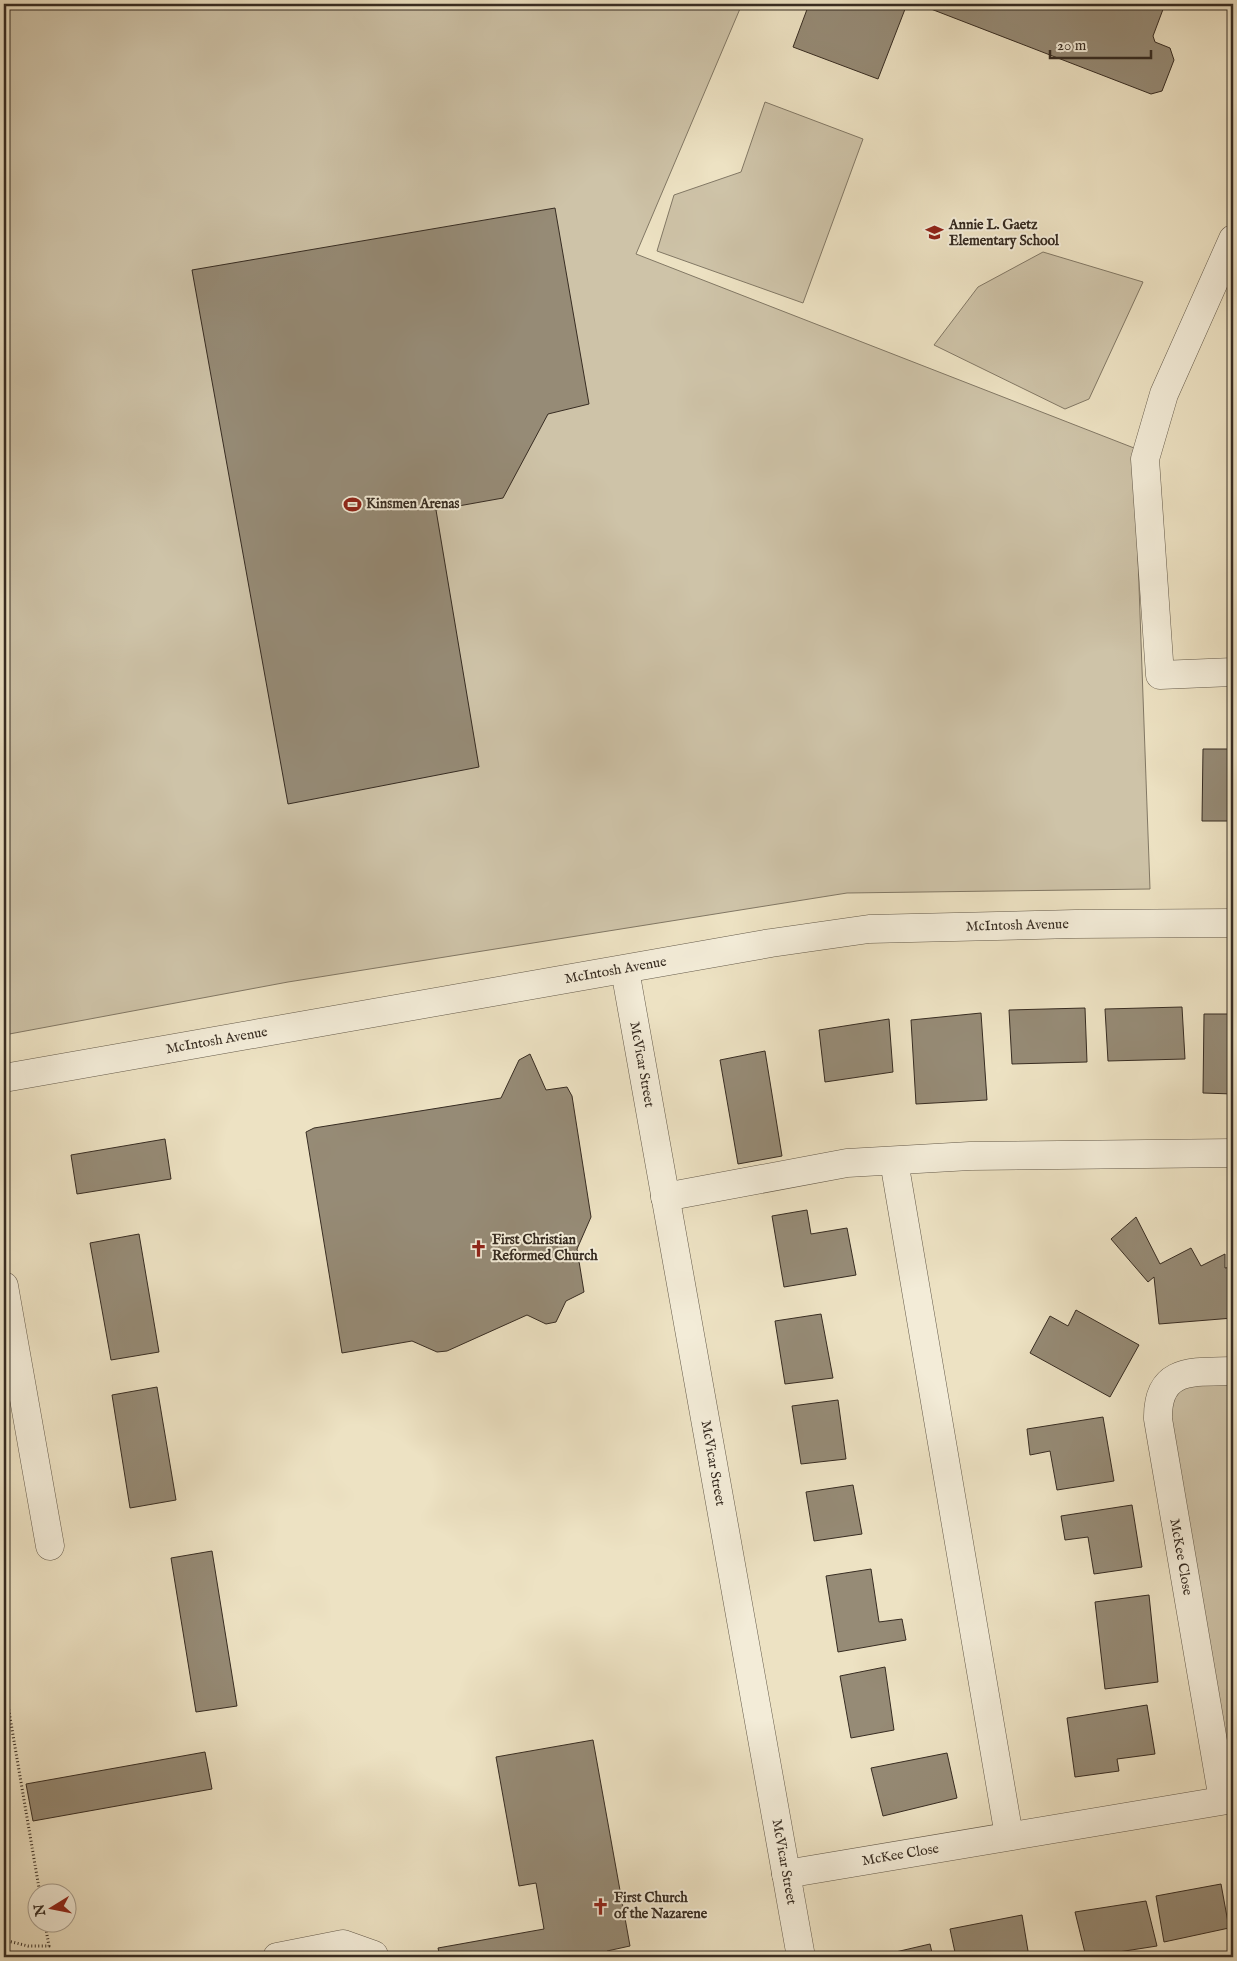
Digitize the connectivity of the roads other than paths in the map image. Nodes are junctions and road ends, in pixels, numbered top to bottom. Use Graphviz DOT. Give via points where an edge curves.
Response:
graph roads {
  1 [pos="1233,239"];
  2 [pos="1233,672"];
  3 [pos="1233,923"];
  4 [pos="625,970"];
  5 [pos="4,1078"];
  6 [pos="1233,1153"];
  7 [pos="894,1161"];
  8 [pos="665,1197"];
  9 [pos="4,1286"];
  10 [pos="1233,1371"];
  11 [pos="50,1546"];
  12 [pos="1228,1800"];
  13 [pos="1009,1836"];
  14 [pos="786,1874"];
  15 [pos="277,1957"];
  16 [pos="374,1957"];
  17 [pos="801,1957"];
  1 -- 2 [label="street" via="1164,394 1146,459 1160,675"];
  3 -- 4 [label="street, McIntosh Avenue" via="869,929"];
  4 -- 5 [label="street, McIntosh Avenue"];
  4 -- 8 [label="street, McVicar Street"];
  6 -- 7 [label="street" via="970,1156"];
  7 -- 8 [label="street" via="847,1163"];
  7 -- 13 [label="street"];
  8 -- 14 [label="street, McVicar Street"];
  9 -- 11 [label="street"];
  10 -- 12 [label="street, McKee Close" via="1182,1374 1168,1382 1157,1405"];
  12 -- 13 [label="street, McKee Close"];
  13 -- 14 [label="street, McKee Close"];
  14 -- 17 [label="street, McVicar Street"];
  15 -- 16 [label="street" via="343,1944"];
}
